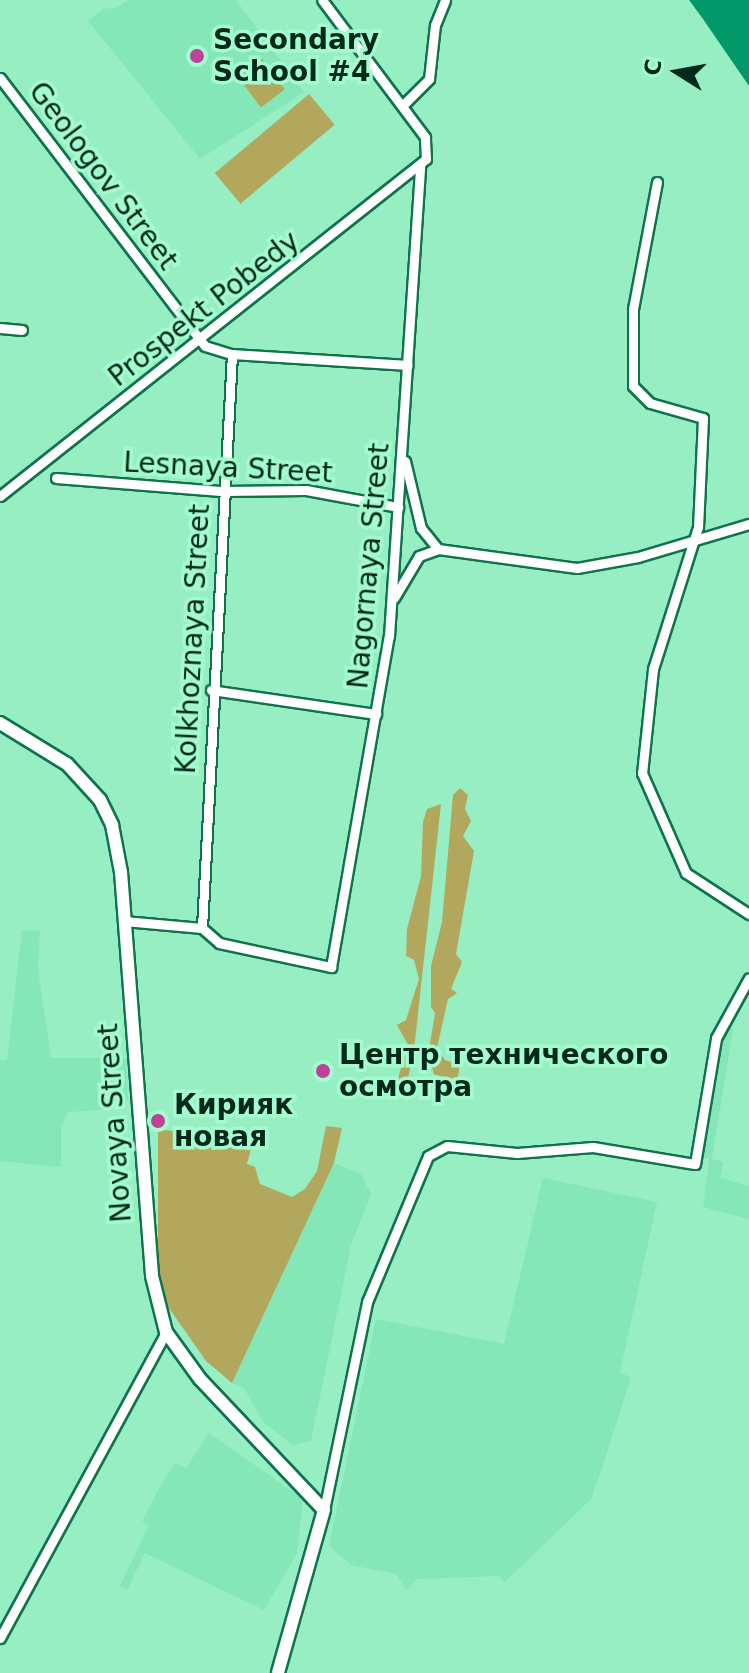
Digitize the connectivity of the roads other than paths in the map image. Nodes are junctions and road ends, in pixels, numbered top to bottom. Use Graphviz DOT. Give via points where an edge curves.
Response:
graph roads {
  1 [pos="322,0"];
  2 [pos="445,0"];
  3 [pos="0,78"];
  4 [pos="403,105"];
  5 [pos="420,167"];
  6 [pos="657,182"];
  7 [pos="0,328"];
  8 [pos="22,330"];
  9 [pos="200,340"];
  10 [pos="232,354"];
  11 [pos="408,365"];
  12 [pos="403,441"];
  13 [pos="56,478"];
  14 [pos="223,491"];
  15 [pos="0,496"];
  16 [pos="398,507"];
  17 [pos="749,524"];
  18 [pos="695,542"];
  19 [pos="438,549"];
  20 [pos="391,604"];
  21 [pos="211,690"];
  22 [pos="376,714"];
  23 [pos="0,723"];
  24 [pos="749,914"];
  25 [pos="124,921"];
  26 [pos="202,928"];
  27 [pos="749,978"];
  28 [pos="166,1332"];
  29 [pos="324,1510"];
  30 [pos="0,1638"];
  31 [pos="278,1673"];
  1 -- 4 [label="street"];
  2 -- 4 [label="street" via="435,25 429,79"];
  3 -- 9 [label="street, Geologov Street"];
  4 -- 5 [label="street, Prospekt Pobedy" via="428,151"];
  5 -- 9 [label="street, Prospekt Pobedy"];
  5 -- 11 [label="street, Nagornaya Street"];
  6 -- 18 [label="street" via="633,309 631,373 641,399 703,418"];
  7 -- 8 [label="street"];
  9 -- 10 [label="street" via="210,350"];
  9 -- 15 [label="street, Prospekt Pobedy"];
  10 -- 11 [label="street"];
  10 -- 14 [label="street, Kolkhoznaya Street"];
  11 -- 12 [label="street, Nagornaya Street"];
  12 -- 16 [label="street, Nagornaya Street"];
  12 -- 19 [label="street" via="414,510 425,539"];
  13 -- 14 [label="street, Lesnaya Street"];
  14 -- 16 [label="street, Lesnaya Street" via="306,490"];
  14 -- 21 [label="street, Kolkhoznaya Street"];
  16 -- 20 [label="street, Nagornaya Street"];
  17 -- 18 [label="street"];
  18 -- 19 [label="street" via="570,569"];
  18 -- 24 [label="street" via="653,669 642,773 686,873"];
  19 -- 20 [label="street" via="412,564"];
  20 -- 22 [label="street, Nagornaya Street"];
  21 -- 22 [label="street"];
  21 -- 26 [label="street, Kolkhoznaya Street"];
  22 -- 26 [label="street, Nagornaya Street" via="331,967 219,943"];
  23 -- 25 [label="street, Novaya Street" via="60,757 100,800 119,854"];
  25 -- 26 [label="street"];
  25 -- 28 [label="street, Novaya Street" via="152,1276"];
  27 -- 29 [label="street" via="716,1038 695,1164 593,1147 517,1153 453,1146 428,1156 367,1302"];
  28 -- 29 [label="street, Novaya Street" via="200,1379"];
  28 -- 30 [label="street"];
  29 -- 31 [label="street"];
}
